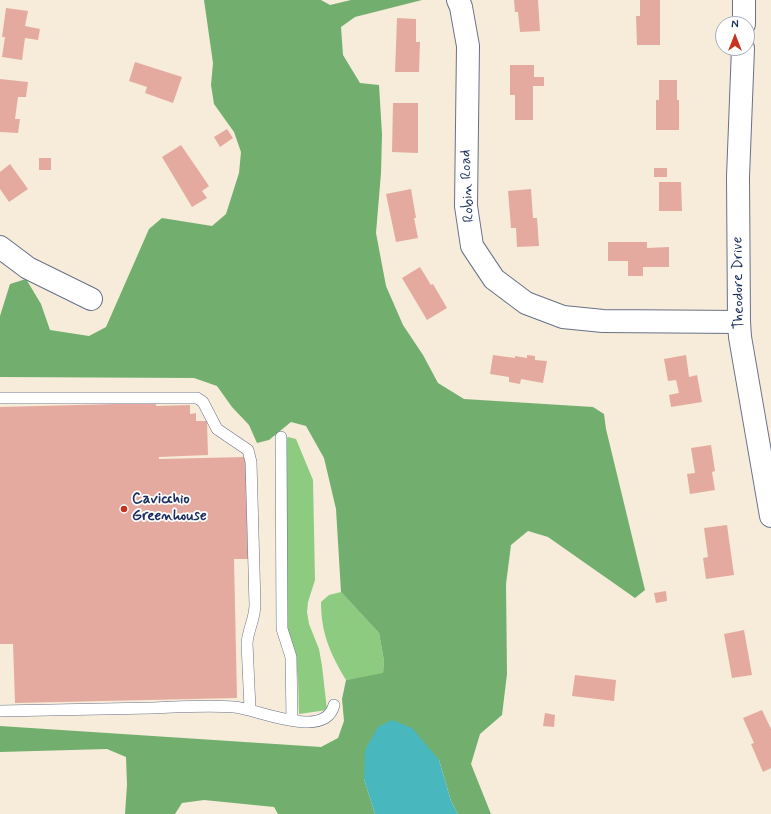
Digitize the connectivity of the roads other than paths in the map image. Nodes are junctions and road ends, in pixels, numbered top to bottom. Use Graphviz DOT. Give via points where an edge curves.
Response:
graph roads {
  1 [pos="458,0"];
  2 [pos="744,0"];
  3 [pos="744,16"];
  4 [pos="743,56"];
  5 [pos="0,247"];
  6 [pos="91,299"];
  7 [pos="739,322"];
  8 [pos="0,398"];
  9 [pos="281,437"];
  10 [pos="771,516"];
  11 [pos="334,705"];
  12 [pos="250,709"];
  13 [pos="0,711"];
  14 [pos="292,720"];
  1 -- 7 [label="street, Robin Road" via="468,46 466,206 472,246 494,279 526,304 563,317 603,321"];
  2 -- 3 [label="street"];
  4 -- 7 [label="street, Theodore Drive" via="738,176"];
  5 -- 6 [label="street" via="28,268"];
  7 -- 10 [label="street, Theodore Drive"];
  8 -- 12 [label="lane" via="197,398 203,402 212,424 248,450 251,462 255,606 247,643"];
  9 -- 14 [label="lane" via="282,629 291,658"];
  11 -- 14 [label="lane" via="330,714 318,721"];
  12 -- 13 [label="lane" via="220,706"];
  12 -- 14 [label="lane"];
}
